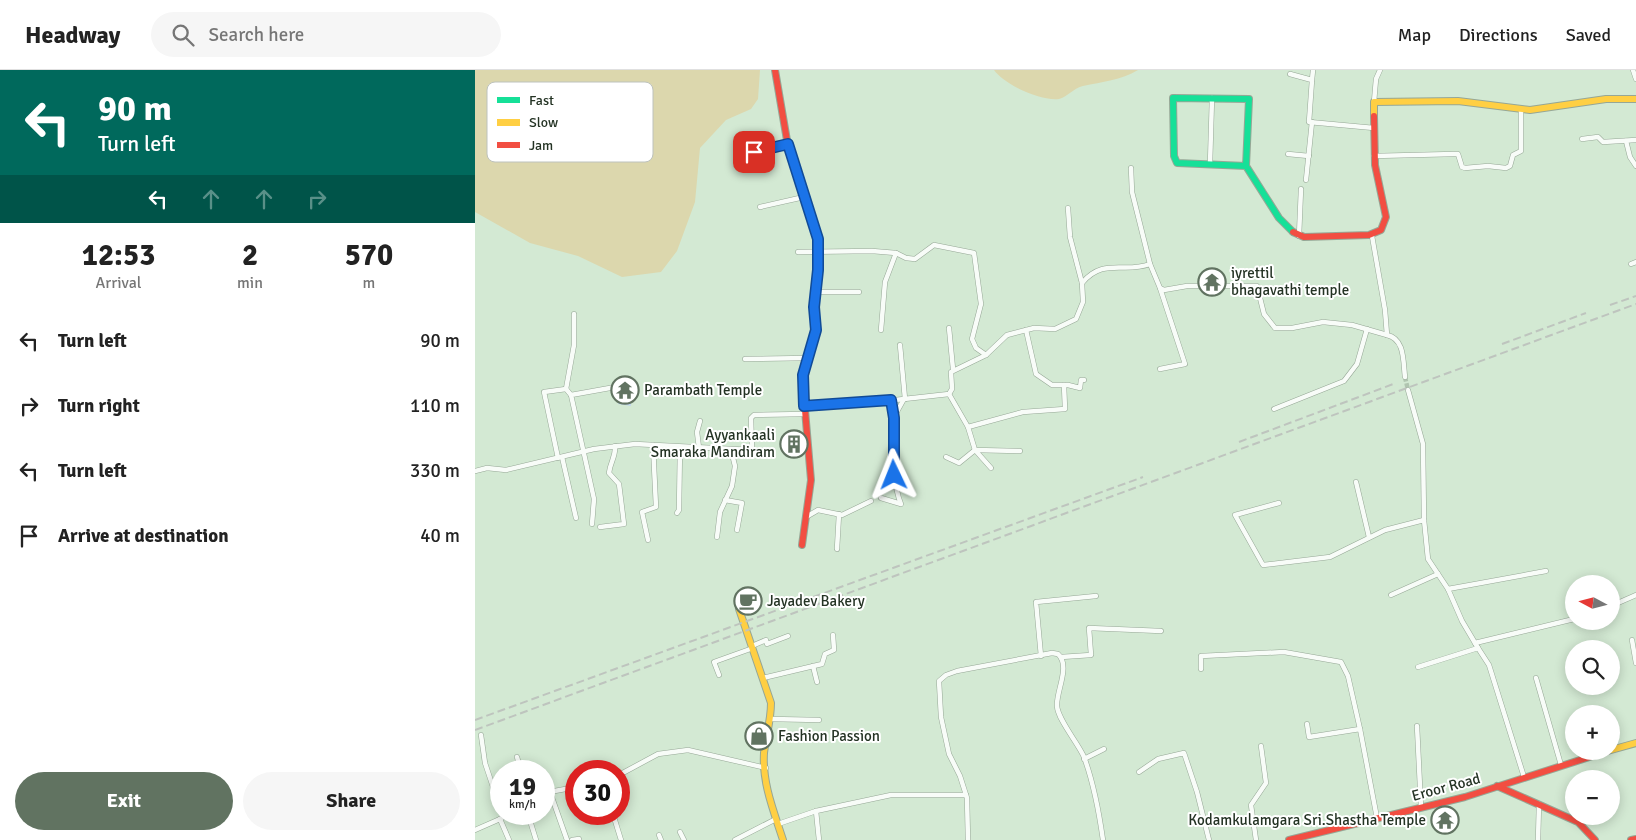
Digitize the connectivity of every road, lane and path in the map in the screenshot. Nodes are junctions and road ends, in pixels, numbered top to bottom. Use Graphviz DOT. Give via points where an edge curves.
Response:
graph roads {
  1 [pos="775,70"];
  2 [pos="1313,70"];
  3 [pos="1379,70"];
  4 [pos="1633,70"];
  5 [pos="1290,74"];
  6 [pos="1636,79"];
  7 [pos="1312,80"];
  8 [pos="1212,98"];
  9 [pos="1636,99"];
  10 [pos="1374,102"];
  11 [pos="1521,110"];
  12 [pos="1312,122"];
  13 [pos="1374,128"];
  14 [pos="1582,139"];
  15 [pos="1636,140"];
  16 [pos="1626,141"];
  17 [pos="788,144"];
  18 [pos="1288,154"];
  19 [pos="737,156"];
  20 [pos="1309,156"];
  21 [pos="1374,156"];
  22 [pos="1210,164"];
  23 [pos="1246,166"];
  24 [pos="1636,166"];
  25 [pos="1131,168"];
  26 [pos="1306,180"];
  27 [pos="1301,189"];
  28 [pos="804,197"];
  29 [pos="760,207"];
  30 [pos="1068,208"];
  31 [pos="1299,236"];
  32 [pos="1373,236"];
  33 [pos="798,252"];
  34 [pos="818,253"];
  35 [pos="896,253"];
  36 [pos="1150,264"];
  37 [pos="1082,283"];
  38 [pos="1160,288"];
  39 [pos="816,292"];
  40 [pos="859,292"];
  41 [pos="574,314"];
  42 [pos="949,328"];
  43 [pos="1367,329"];
  44 [pos="881,330"];
  45 [pos="1026,330"];
  46 [pos="1387,335"];
  47 [pos="900,345"];
  48 [pos="985,355"];
  49 [pos="745,358"];
  50 [pos="807,358"];
  51 [pos="1160,369"];
  52 [pos="953,370"];
  53 [pos="1405,377"];
  54 [pos="1084,380"];
  55 [pos="1064,385"];
  56 [pos="621,386"];
  57 [pos="566,389"];
  58 [pos="1408,390"];
  59 [pos="949,394"];
  60 [pos="571,395"];
  61 [pos="905,399"];
  62 [pos="891,400"];
  63 [pos="804,406"];
  64 [pos="1274,409"];
  65 [pos="805,414"];
  66 [pos="894,417"];
  67 [pos="700,421"];
  68 [pos="968,426"];
  69 [pos="653,445"];
  70 [pos="615,446"];
  71 [pos="680,447"];
  72 [pos="699,448"];
  73 [pos="731,450"];
  74 [pos="975,450"];
  75 [pos="1020,451"];
  76 [pos="584,453"];
  77 [pos="560,457"];
  78 [pos="945,457"];
  79 [pos="991,468"];
  80 [pos="475,471"];
  81 [pos="1356,482"];
  82 [pos="881,498"];
  83 [pos="725,500"];
  84 [pos="871,501"];
  85 [pos="1279,503"];
  86 [pos="677,513"];
  87 [pos="839,514"];
  88 [pos="806,517"];
  89 [pos="576,518"];
  90 [pos="1424,520"];
  91 [pos="591,524"];
  92 [pos="600,527"];
  93 [pos="737,530"];
  94 [pos="717,537"];
  95 [pos="1369,537"];
  96 [pos="648,540"];
  97 [pos="802,546"];
  98 [pos="837,549"];
  99 [pos="1547,572"];
  100 [pos="1438,574"];
  101 [pos="1448,589"];
  102 [pos="1391,595"];
  103 [pos="1096,596"];
  104 [pos="1636,596"];
  105 [pos="1620,602"];
  106 [pos="739,609"];
  107 [pos="1565,621"];
  108 [pos="1161,631"];
  109 [pos="833,635"];
  110 [pos="787,636"];
  111 [pos="1632,640"];
  112 [pos="1475,643"];
  113 [pos="753,647"];
  114 [pos="1478,648"];
  115 [pos="1041,656"];
  116 [pos="1061,657"];
  117 [pos="1636,663"];
  118 [pos="813,666"];
  119 [pos="1418,667"];
  120 [pos="1201,670"];
  121 [pos="719,675"];
  122 [pos="763,678"];
  123 [pos="1536,678"];
  124 [pos="817,682"];
  125 [pos="771,718"];
  126 [pos="819,720"];
  127 [pos="1307,724"];
  128 [pos="1417,726"];
  129 [pos="1360,729"];
  130 [pos="481,735"];
  131 [pos="1636,745"];
  132 [pos="1261,746"];
  133 [pos="1104,748"];
  134 [pos="1620,748"];
  135 [pos="517,757"];
  136 [pos="1084,759"];
  137 [pos="518,760"];
  138 [pos="1576,760"];
  139 [pos="1561,765"];
  140 [pos="766,768"];
  141 [pos="630,769"];
  142 [pos="1139,772"];
  143 [pos="1524,777"];
  144 [pos="490,778"];
  145 [pos="1497,786"];
  146 [pos="966,795"];
  147 [pos="1539,804"];
  148 [pos="555,806"];
  149 [pos="1421,808"];
  150 [pos="816,811"];
  151 [pos="1377,818"];
  152 [pos="490,822"];
  153 [pos="777,822"];
  154 [pos="505,825"];
  155 [pos="531,825"];
  156 [pos="616,825"];
  157 [pos="475,830"];
  158 [pos="680,832"];
  159 [pos="1636,838"];
  160 [pos="579,839"];
  161 [pos="509,840"];
  162 [pos="536,840"];
  163 [pos="567,840"];
  164 [pos="572,840"];
  165 [pos="621,840"];
  166 [pos="684,840"];
  167 [pos="735,840"];
  168 [pos="783,840"];
  169 [pos="819,840"];
  170 [pos="968,840"];
  171 [pos="1103,840"];
  172 [pos="1209,840"];
  173 [pos="1255,840"];
  174 [pos="1289,840"];
  175 [pos="1537,840"];
  176 [pos="1595,840"];
  177 [pos="1631,840"];
  1 -- 17 [label="main road"];
  2 -- 7 [label="street"];
  3 -- 10 [label="street" via="1375,79"];
  4 -- 6 [label="street"];
  5 -- 7 [label="street"];
  7 -- 12 [label="street" via="1309,122"];
  8 -- 22 [label="street"];
  8 -- 22 [label="main road" via="1173,98 1175,161"];
  8 -- 23 [label="main road" via="1249,99"];
  9 -- 11 [label="main road" via="1606,99"];
  10 -- 11 [label="main road" via="1458,101"];
  10 -- 13 [label="main road"];
  11 -- 21 [label="street" via="1521,150 1506,168 1465,168 1458,154"];
  12 -- 13 [label="street"];
  12 -- 20 [label="street"];
  13 -- 21 [label="main road"];
  14 -- 16 [label="street" via="1598,137 1603,142"];
  15 -- 16 [label="street"];
  16 -- 24 [label="street" via="1629,157"];
  17 -- 19 [label="street"];
  17 -- 28 [label="main road"];
  18 -- 20 [label="street"];
  20 -- 26 [label="street"];
  21 -- 32 [label="main road" via="1386,216 1380,232"];
  22 -- 23 [label="main road"];
  23 -- 31 [label="main road" via="1273,210"];
  25 -- 36 [label="street" via="1132,192"];
  27 -- 31 [label="street"];
  28 -- 29 [label="street"];
  28 -- 34 [label="main road" via="815,225"];
  30 -- 37 [label="street" via="1070,237"];
  31 -- 32 [label="main road"];
  32 -- 46 [label="street"];
  33 -- 34 [label="street"];
  34 -- 35 [label="street"];
  34 -- 39 [label="main road"];
  35 -- 44 [label="street" via="885,282"];
  35 -- 48 [label="street" via="915,258 934,245 975,253 981,304 972,338 976,348"];
  36 -- 37 [label="street" via="1138,269 1110,266 1089,275"];
  36 -- 38 [label="street"];
  37 -- 45 [label="street" via="1083,302 1075,319 1055,328"];
  38 -- 43 [label="street" via="1257,286 1265,314 1275,328 1323,322"];
  38 -- 51 [label="street" via="1185,364"];
  39 -- 40 [label="street"];
  39 -- 50 [label="main road" via="816,330"];
  41 -- 57 [label="street" via="574,345"];
  42 -- 52 [label="street"];
  43 -- 46 [label="street"];
  43 -- 64 [label="street" via="1357,364 1344,381"];
  45 -- 48 [label="street" via="1007,335"];
  45 -- 55 [label="street" via="1036,374 1052,385"];
  46 -- 53 [label="street" via="1399,343"];
  47 -- 61 [label="street"];
  48 -- 52 [label="street"];
  49 -- 50 [label="street"];
  50 -- 63 [label="main road" via="803,375"];
  52 -- 59 [label="street"];
  54 -- 55 [label="street" via="1081,380 1080,388"];
  55 -- 68 [label="street" via="1065,409 1023,412"];
  56 -- 60 [label="street"];
  57 -- 60 [label="street"];
  57 -- 77 [label="street" via="544,392"];
  58 -- 90 [label="street" via="1423,444"];
  59 -- 61 [label="street"];
  59 -- 68 [label="street"];
  60 -- 76 [label="street"];
  61 -- 62 [label="street"];
  61 -- 66 [label="street"];
  62 -- 63 [label="street"];
  62 -- 66 [label="street"];
  63 -- 65 [label="main road"];
  65 -- 73 [label="street" via="755,415 751,418 752,450"];
  65 -- 88 [label="main road" via="811,480"];
  66 -- 82 [label="street" via="894,475 901,504"];
  67 -- 72 [label="street" via="697,432"];
  68 -- 74 [label="street"];
  69 -- 70 [label="street"];
  69 -- 71 [label="street"];
  69 -- 96 [label="street" via="656,507 642,512"];
  70 -- 76 [label="street"];
  70 -- 92 [label="street" via="609,473 619,484 624,524"];
  71 -- 72 [label="street"];
  71 -- 86 [label="street"];
  72 -- 73 [label="street"];
  73 -- 83 [label="street" via="735,466 732,486"];
  74 -- 75 [label="street"];
  74 -- 78 [label="street" via="959,463"];
  74 -- 79 [label="street"];
  76 -- 77 [label="street"];
  76 -- 91 [label="street" via="594,499"];
  77 -- 80 [label="street" via="506,470 487,468"];
  77 -- 89 [label="street"];
  81 -- 95 [label="street"];
  83 -- 93 [label="street" via="742,503"];
  83 -- 94 [label="street"];
  84 -- 87 [label="street"];
  85 -- 95 [label="street" via="1235,515 1263,565 1329,557"];
  87 -- 88 [label="street" via="818,510"];
  87 -- 98 [label="street"];
  88 -- 97 [label="main road"];
  90 -- 95 [label="street"];
  90 -- 100 [label="street" via="1428,559"];
  99 -- 101 [label="street"];
  100 -- 101 [label="street"];
  100 -- 102 [label="street"];
  101 -- 112 [label="street"];
  103 -- 115 [label="street" via="1036,602"];
  104 -- 105 [label="street"];
  106 -- 113 [label="main road"];
  107 -- 112 [label="street"];
  108 -- 116 [label="street" via="1089,628 1091,655"];
  109 -- 118 [label="street" via="834,650 825,654 823,664"];
  110 -- 113 [label="street" via="767,644 766,640"];
  111 -- 117 [label="street"];
  112 -- 114 [label="street"];
  113 -- 121 [label="street" via="714,662"];
  113 -- 122 [label="main road"];
  114 -- 119 [label="street"];
  114 -- 143 [label="street" via="1494,679"];
  115 -- 116 [label="street" via="1052,653"];
  115 -- 146 [label="street" via="966,669 946,675 939,681 941,717 949,754"];
  116 -- 136 [label="street" via="1063,664 1057,706"];
  118 -- 122 [label="street"];
  118 -- 124 [label="street"];
  120 -- 129 [label="street" via="1201,656 1285,652 1341,662"];
  122 -- 125 [label="main road" via="771,704"];
  123 -- 139 [label="street"];
  125 -- 126 [label="street"];
  125 -- 140 [label="main road" via="764,754"];
  127 -- 129 [label="street" via="1309,737"];
  128 -- 149 [label="street"];
  129 -- 151 [label="street"];
  130 -- 144 [label="street"];
  131 -- 134 [label="main road"];
  132 -- 173 [label="street" via="1266,783 1251,805"];
  133 -- 136 [label="street"];
  135 -- 137 [label="street"];
  136 -- 171 [label="street" via="1091,776"];
  138 -- 139 [label="main road, Eroor Road"];
  139 -- 143 [label="main road, Eroor Road"];
  140 -- 141 [label="street" via="687,750 659,754"];
  140 -- 153 [label="main road" via="768,796"];
  142 -- 172 [label="street" via="1158,759 1184,753"];
  143 -- 145 [label="main road, Eroor Road"];
  145 -- 147 [label="main road"];
  145 -- 149 [label="main road, Eroor Road"];
  146 -- 150 [label="street" via="891,795"];
  146 -- 170 [label="street"];
  147 -- 175 [label="street"];
  147 -- 176 [label="main road" via="1578,822"];
  148 -- 163 [label="street"];
  149 -- 151 [label="main road, Eroor Road"];
  150 -- 153 [label="street"];
  150 -- 169 [label="street"];
  151 -- 174 [label="main road, Eroor Road"];
  152 -- 157 [label="street"];
  153 -- 167 [label="street"];
  153 -- 168 [label="main road"];
  154 -- 161 [label="street"];
  155 -- 162 [label="street"];
  156 -- 165 [label="street"];
  158 -- 166 [label="street"];
  159 -- 177 [label="main road"];
  160 -- 164 [label="street"];
}
